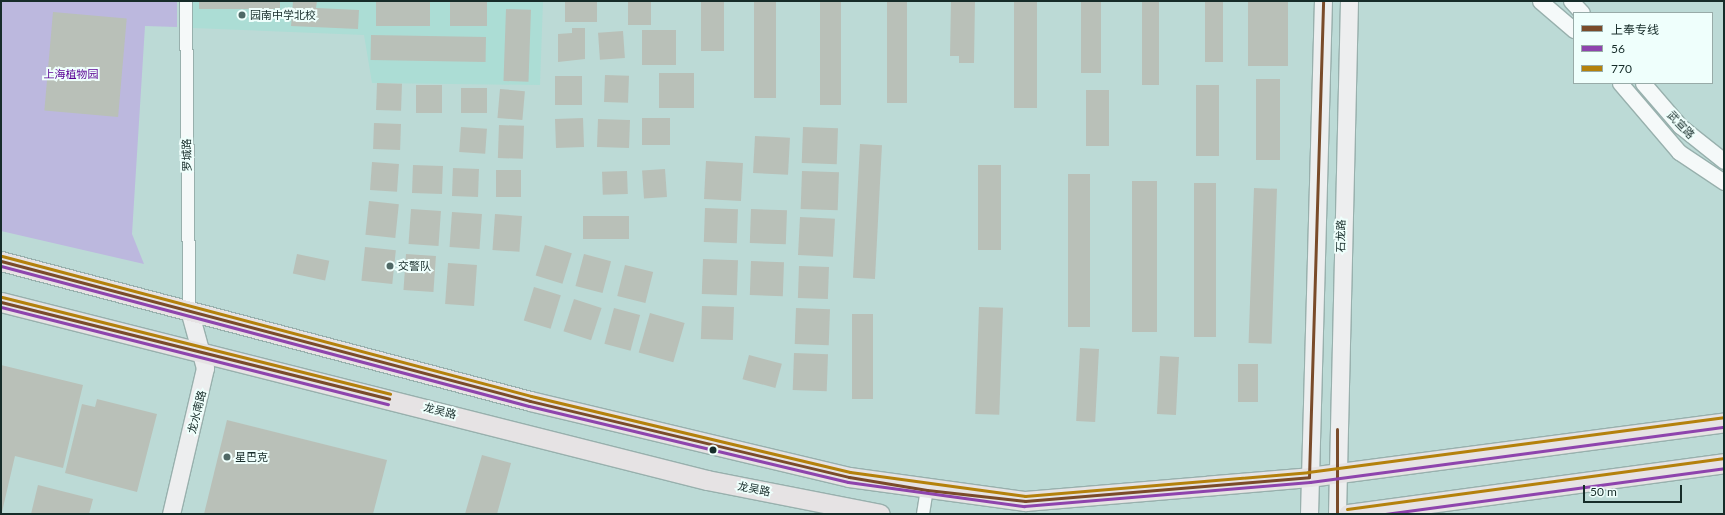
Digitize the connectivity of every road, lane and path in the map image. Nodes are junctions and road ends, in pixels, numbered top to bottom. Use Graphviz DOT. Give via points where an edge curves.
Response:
graph roads {
  1 [pos="186,1"];
  2 [pos="1323,1"];
  3 [pos="1349,1"];
  4 [pos="1540,1"];
  5 [pos="1572,1"];
  6 [pos="1581,12"];
  7 [pos="1573,29"];
  8 [pos="1621,84"];
  9 [pos="1644,84"];
  10 [pos="1724,161"];
  11 [pos="1724,182"];
  12 [pos="1,261"];
  13 [pos="1,302"];
  14 [pos="189,310"];
  15 [pos="201,353"];
  16 [pos="1724,422"];
  17 [pos="1724,463"];
  18 [pos="1336,471"];
  19 [pos="1309,477"];
  20 [pos="927,490"];
  21 [pos="171,514"];
  22 [pos="880,514"];
  23 [pos="923,514"];
  24 [pos="1309,514"];
  25 [pos="1337,514"];
  26 [pos="1348,514"];
  1 -- 14 [label="street, 罗城路"];
  2 -- 19 [label="main road"];
  3 -- 18 [label="main road, 石龙路"];
  4 -- 7 [label="street"];
  5 -- 6 [label="street"];
  8 -- 11 [label="street" via="1679,152"];
  9 -- 10 [label="street, 武宣路" via="1680,126"];
  12 -- 14 [label="main road"];
  13 -- 15 [label="main road, 龙吴路"];
  14 -- 15 [label="main road, 龙水南路"];
  14 -- 20 [label="main road" via="578,412 849,477"];
  15 -- 21 [label="main road, 龙水南路" via="205,368 203,387"];
  15 -- 22 [label="main road, 龙吴路" via="707,480"];
  16 -- 18 [label="main road"];
  17 -- 26 [label="main road"];
  18 -- 19 [label="main road"];
  18 -- 25 [label="main road, 石龙路"];
  19 -- 20 [label="main road" via="1025,501"];
  19 -- 24 [label="main road"];
  20 -- 23 [label="street"];
}
